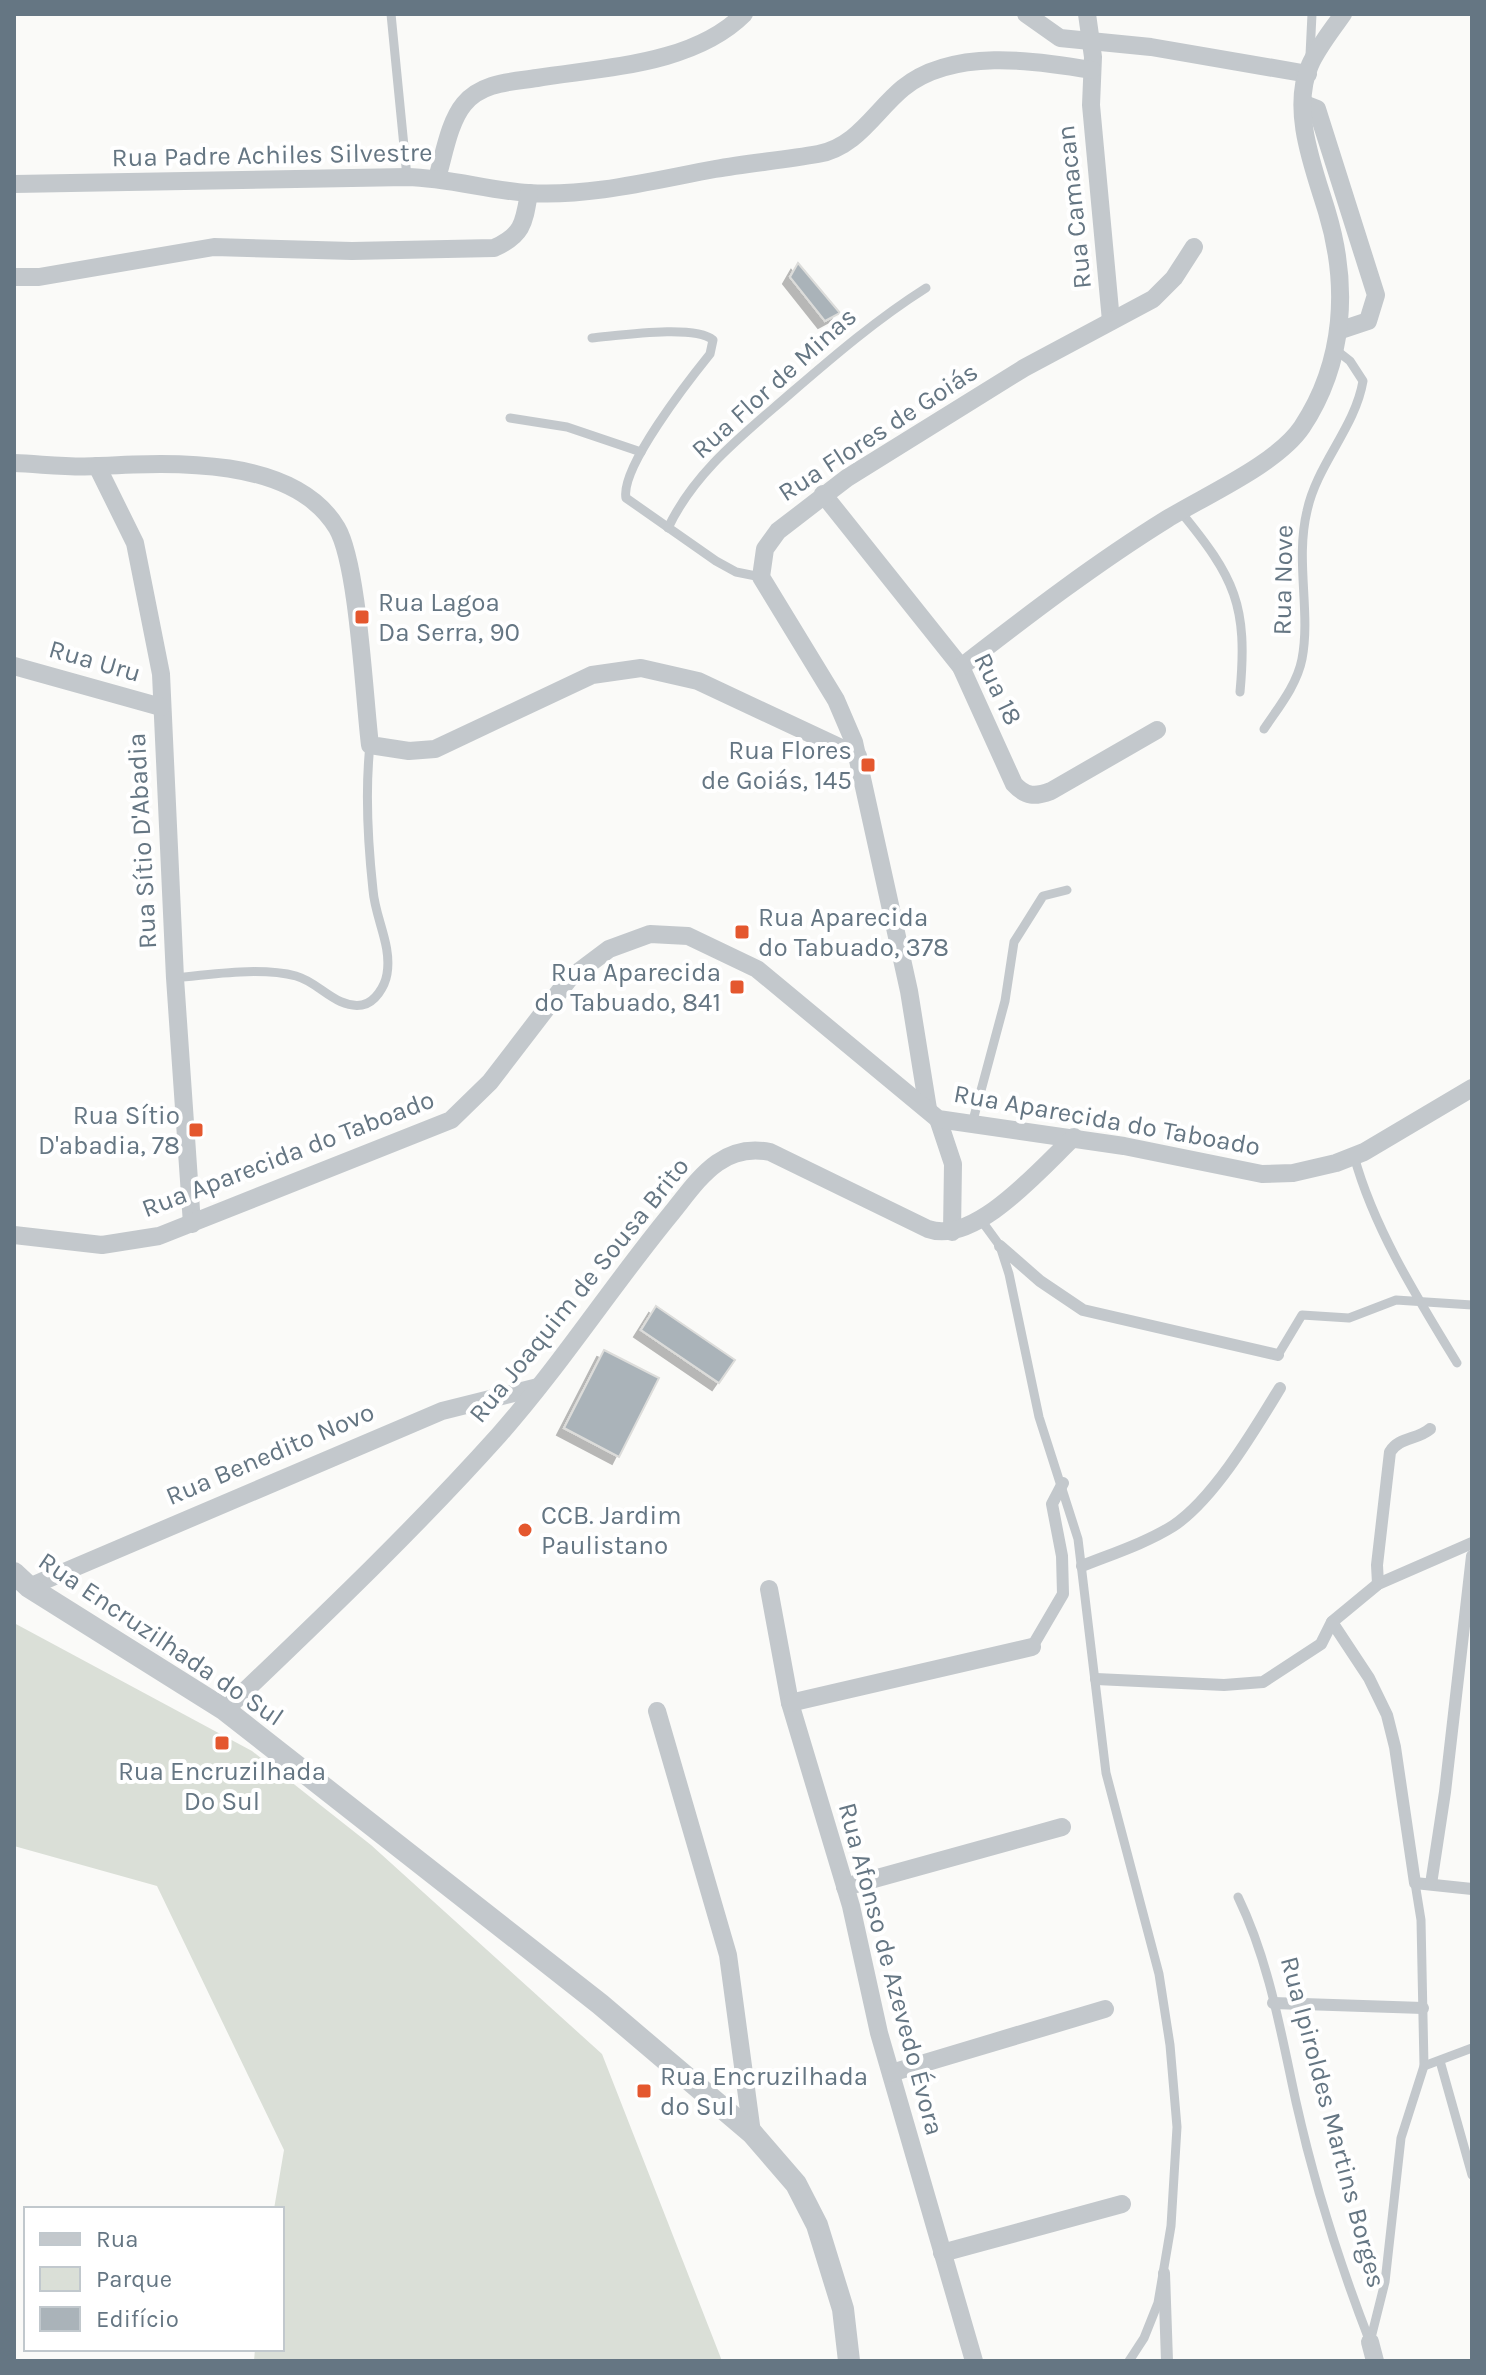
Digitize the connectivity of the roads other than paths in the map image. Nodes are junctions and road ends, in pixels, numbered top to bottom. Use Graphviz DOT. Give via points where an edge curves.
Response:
graph roads {
  1 [pos="391,14"];
  2 [pos="744,14"];
  3 [pos="1026,14"];
  4 [pos="1087,14"];
  5 [pos="1312,14"];
  6 [pos="1343,14"];
  7 [pos="1090,43"];
  8 [pos="1309,70"];
  9 [pos="1091,79"];
  10 [pos="1304,104"];
  11 [pos="407,177"];
  12 [pos="437,178"];
  13 [pos="14,184"];
  14 [pos="529,193"];
  15 [pos="1194,247"];
  16 [pos="14,277"];
  17 [pos="926,288"];
  18 [pos="1111,321"];
  19 [pos="592,338"];
  20 [pos="1337,340"];
  21 [pos="510,418"];
  22 [pos="641,452"];
  23 [pos="14,463"];
  24 [pos="97,466"];
  25 [pos="823,494"];
  26 [pos="1180,511"];
  27 [pos="668,528"];
  28 [pos="761,577"];
  29 [pos="14,666"];
  30 [pos="961,667"];
  31 [pos="1240,692"];
  32 [pos="161,707"];
  33 [pos="1264,729"];
  34 [pos="1157,730"];
  35 [pos="370,745"];
  36 [pos="858,756"];
  37 [pos="1067,890"];
  38 [pos="175,978"];
  39 [pos="1472,1088"];
  40 [pos="933,1114"];
  41 [pos="972,1124"];
  42 [pos="1074,1137"];
  43 [pos="1354,1156"];
  44 [pos="981,1220"];
  45 [pos="192,1224"];
  46 [pos="952,1232"];
  47 [pos="14,1235"];
  48 [pos="1000,1246"];
  49 [pos="1420,1301"];
  50 [pos="1472,1305"];
  51 [pos="1278,1355"];
  52 [pos="1457,1363"];
  53 [pos="538,1387"];
  54 [pos="1280,1388"];
  55 [pos="1430,1429"];
  56 [pos="1063,1483"];
  57 [pos="1472,1543"];
  58 [pos="1472,1556"];
  59 [pos="1082,1566"];
  60 [pos="22,1580"];
  61 [pos="1378,1584"];
  62 [pos="769,1589"];
  63 [pos="1332,1622"];
  64 [pos="1032,1647"];
  65 [pos="1096,1679"];
  66 [pos="790,1703"];
  67 [pos="225,1710"];
  68 [pos="657,1711"];
  69 [pos="1062,1827"];
  70 [pos="1415,1883"];
  71 [pos="1431,1884"];
  72 [pos="845,1887"];
  73 [pos="1472,1889"];
  74 [pos="1238,1897"];
  75 [pos="1273,2003"];
  76 [pos="1423,2008"];
  77 [pos="1105,2009"];
  78 [pos="1472,2048"];
  79 [pos="1440,2061"];
  80 [pos="1424,2066"];
  81 [pos="891,2073"];
  82 [pos="752,2133"];
  83 [pos="1472,2175"];
  84 [pos="1122,2204"];
  85 [pos="942,2253"];
  86 [pos="1164,2273"];
  87 [pos="1370,2342"];
  88 [pos="849,2361"];
  89 [pos="974,2361"];
  90 [pos="1129,2361"];
  91 [pos="1167,2361"];
  92 [pos="1375,2361"];
  1 -- 11 [label="lane"];
  2 -- 12 [label="street" via="719,33 651,60 480,90 458,114"];
  3 -- 7 [label="street" via="1060,38"];
  4 -- 7 [label="street, Rua Camacan"];
  5 -- 8 [label="lane"];
  6 -- 8 [label="street"];
  7 -- 8 [label="street"];
  7 -- 9 [label="street, Rua Camacan"];
  8 -- 10 [label="street"];
  9 -- 14 [label="street, Rua Padre Achiles Silvestre" via="1044,62 961,63 903,88 869,125 836,149 619,187"];
  9 -- 18 [label="street, Rua Camacan"];
  10 -- 20 [label="street" via="1307,147 1343,295"];
  10 -- 20 [label="street" via="1317,109 1376,295 1368,321"];
  11 -- 12 [label="street, Rua Padre Achiles Silvestre"];
  11 -- 13 [label="street, Rua Padre Achiles Silvestre"];
  12 -- 14 [label="street, Rua Padre Achiles Silvestre"];
  14 -- 16 [label="street" via="525,219 514,239 494,248 214,247"];
  15 -- 18 [label="street, Rua Flores de Goiás" via="1153,299"];
  17 -- 27 [label="lane, Rua Flor de Minas" via="862,332 741,436 686,494"];
  18 -- 25 [label="street, Rua Flores de Goiás" via="1024,368"];
  19 -- 22 [label="lane" via="699,333 713,340 710,354"];
  20 -- 26 [label="street" via="1320,393 1286,445"];
  20 -- 33 [label="lane, Rua Nove" via="1363,381 1360,398 1306,512 1300,569 1302,661"];
  21 -- 22 [label="lane" via="567,427"];
  22 -- 27 [label="lane" via="623,487 626,498"];
  23 -- 24 [label="street"];
  24 -- 32 [label="street, Rua Sítio D'Abadia" via="135,543 161,674"];
  24 -- 35 [label="street" via="140,461 224,467 264,476 321,508 338,529 349,567"];
  25 -- 28 [label="street, Rua Flores de Goiás" via="778,531 765,549"];
  25 -- 30 [label="street, Rua 18"];
  26 -- 30 [label="street" via="1067,586"];
  26 -- 31 [label="lane" via="1217,558 1236,593 1244,639"];
  27 -- 28 [label="lane" via="727,568"];
  28 -- 36 [label="street" via="840,707"];
  29 -- 32 [label="street, Rua Uru"];
  30 -- 34 [label="street, Rua 18" via="1014,784 1028,795 1051,791"];
  32 -- 38 [label="street, Rua Sítio D'Abadia"];
  35 -- 36 [label="street" via="409,751 450,744 592,675 620,668 659,670 698,681"];
  35 -- 38 [label="lane" via="373,892 388,964 384,985 373,999 362,1005 336,1000 296,976 220,973"];
  36 -- 40 [label="street"];
  37 -- 41 [label="lane" via="1043,896 1014,942 1005,1001"];
  38 -- 45 [label="street, Rua Sítio D'Abadia"];
  39 -- 43 [label="street, Rua Aparecida do Taboado"];
  40 -- 41 [label="street, Rua Aparecida do Taboado"];
  40 -- 45 [label="street, Rua Aparecida do Taboado" via="757,969 688,936 650,934 609,949 569,979 490,1082 451,1120"];
  40 -- 46 [label="street" via="953,1164"];
  41 -- 42 [label="street, Rua Aparecida do Taboado"];
  42 -- 43 [label="street, Rua Aparecida do Taboado" via="1262,1174 1314,1170"];
  42 -- 44 [label="street"];
  43 -- 49 [label="lane"];
  44 -- 46 [label="street"];
  44 -- 48 [label="lane"];
  45 -- 47 [label="street, Rua Aparecida do Taboado" via="159,1236 102,1245"];
  46 -- 53 [label="street, Rua Joaquim de Sousa Brito" via="928,1229 770,1152 729,1154 705,1171"];
  48 -- 51 [label="street" via="1083,1310"];
  48 -- 56 [label="lane" via="1039,1417"];
  49 -- 50 [label="lane"];
  49 -- 51 [label="lane" via="1396,1300 1349,1318 1302,1315"];
  49 -- 52 [label="lane"];
  53 -- 60 [label="street, Rua Benedito Novo" via="442,1411"];
  53 -- 67 [label="street, Rua Joaquim de Sousa Brito" via="380,1558"];
  54 -- 59 [label="street" via="1246,1445 1190,1512 1173,1526"];
  55 -- 61 [label="street" via="1396,1443 1390,1452"];
  56 -- 59 [label="lane"];
  56 -- 64 [label="street" via="1052,1504 1063,1594"];
  57 -- 61 [label="street"];
  58 -- 71 [label="street"];
  59 -- 65 [label="lane"];
  60 -- 67 [label="street, Rua Encruzilhada do Sul"];
  61 -- 63 [label="street"];
  62 -- 66 [label="street, Rua Afonso de Azevedo Évora"];
  63 -- 65 [label="street" via="1313,1651 1255,1685"];
  63 -- 70 [label="street" via="1387,1715"];
  64 -- 66 [label="street"];
  65 -- 86 [label="lane" via="1106,1773 1159,1974 1170,2045 1177,2154"];
  66 -- 72 [label="street, Rua Afonso de Azevedo Évora"];
  67 -- 82 [label="street, Rua Encruzilhada do Sul" via="600,2004"];
  68 -- 82 [label="street" via="728,1955"];
  69 -- 72 [label="street"];
  70 -- 71 [label="street"];
  70 -- 76 [label="lane"];
  71 -- 73 [label="street"];
  72 -- 81 [label="street, Rua Afonso de Azevedo Évora"];
  74 -- 75 [label="lane, Rua Ipiroldes Martins Borges" via="1260,1949"];
  75 -- 76 [label="street"];
  75 -- 87 [label="lane, Rua Ipiroldes Martins Borges" via="1313,2163"];
  76 -- 80 [label="lane"];
  77 -- 81 [label="street"];
  78 -- 79 [label="lane"];
  79 -- 80 [label="lane"];
  79 -- 83 [label="lane"];
  80 -- 87 [label="lane" via="1401,2138 1385,2282"];
  81 -- 85 [label="street, Rua Afonso de Azevedo Évora"];
  82 -- 88 [label="street, Rua Encruzilhada do Sul" via="796,2184 817,2225 843,2309"];
  84 -- 85 [label="street"];
  85 -- 89 [label="street, Rua Afonso de Azevedo Évora"];
  86 -- 90 [label="lane" via="1144,2338"];
  86 -- 91 [label="street"];
  87 -- 92 [label="street, Rua Ipiroldes Martins Borges"];
}
